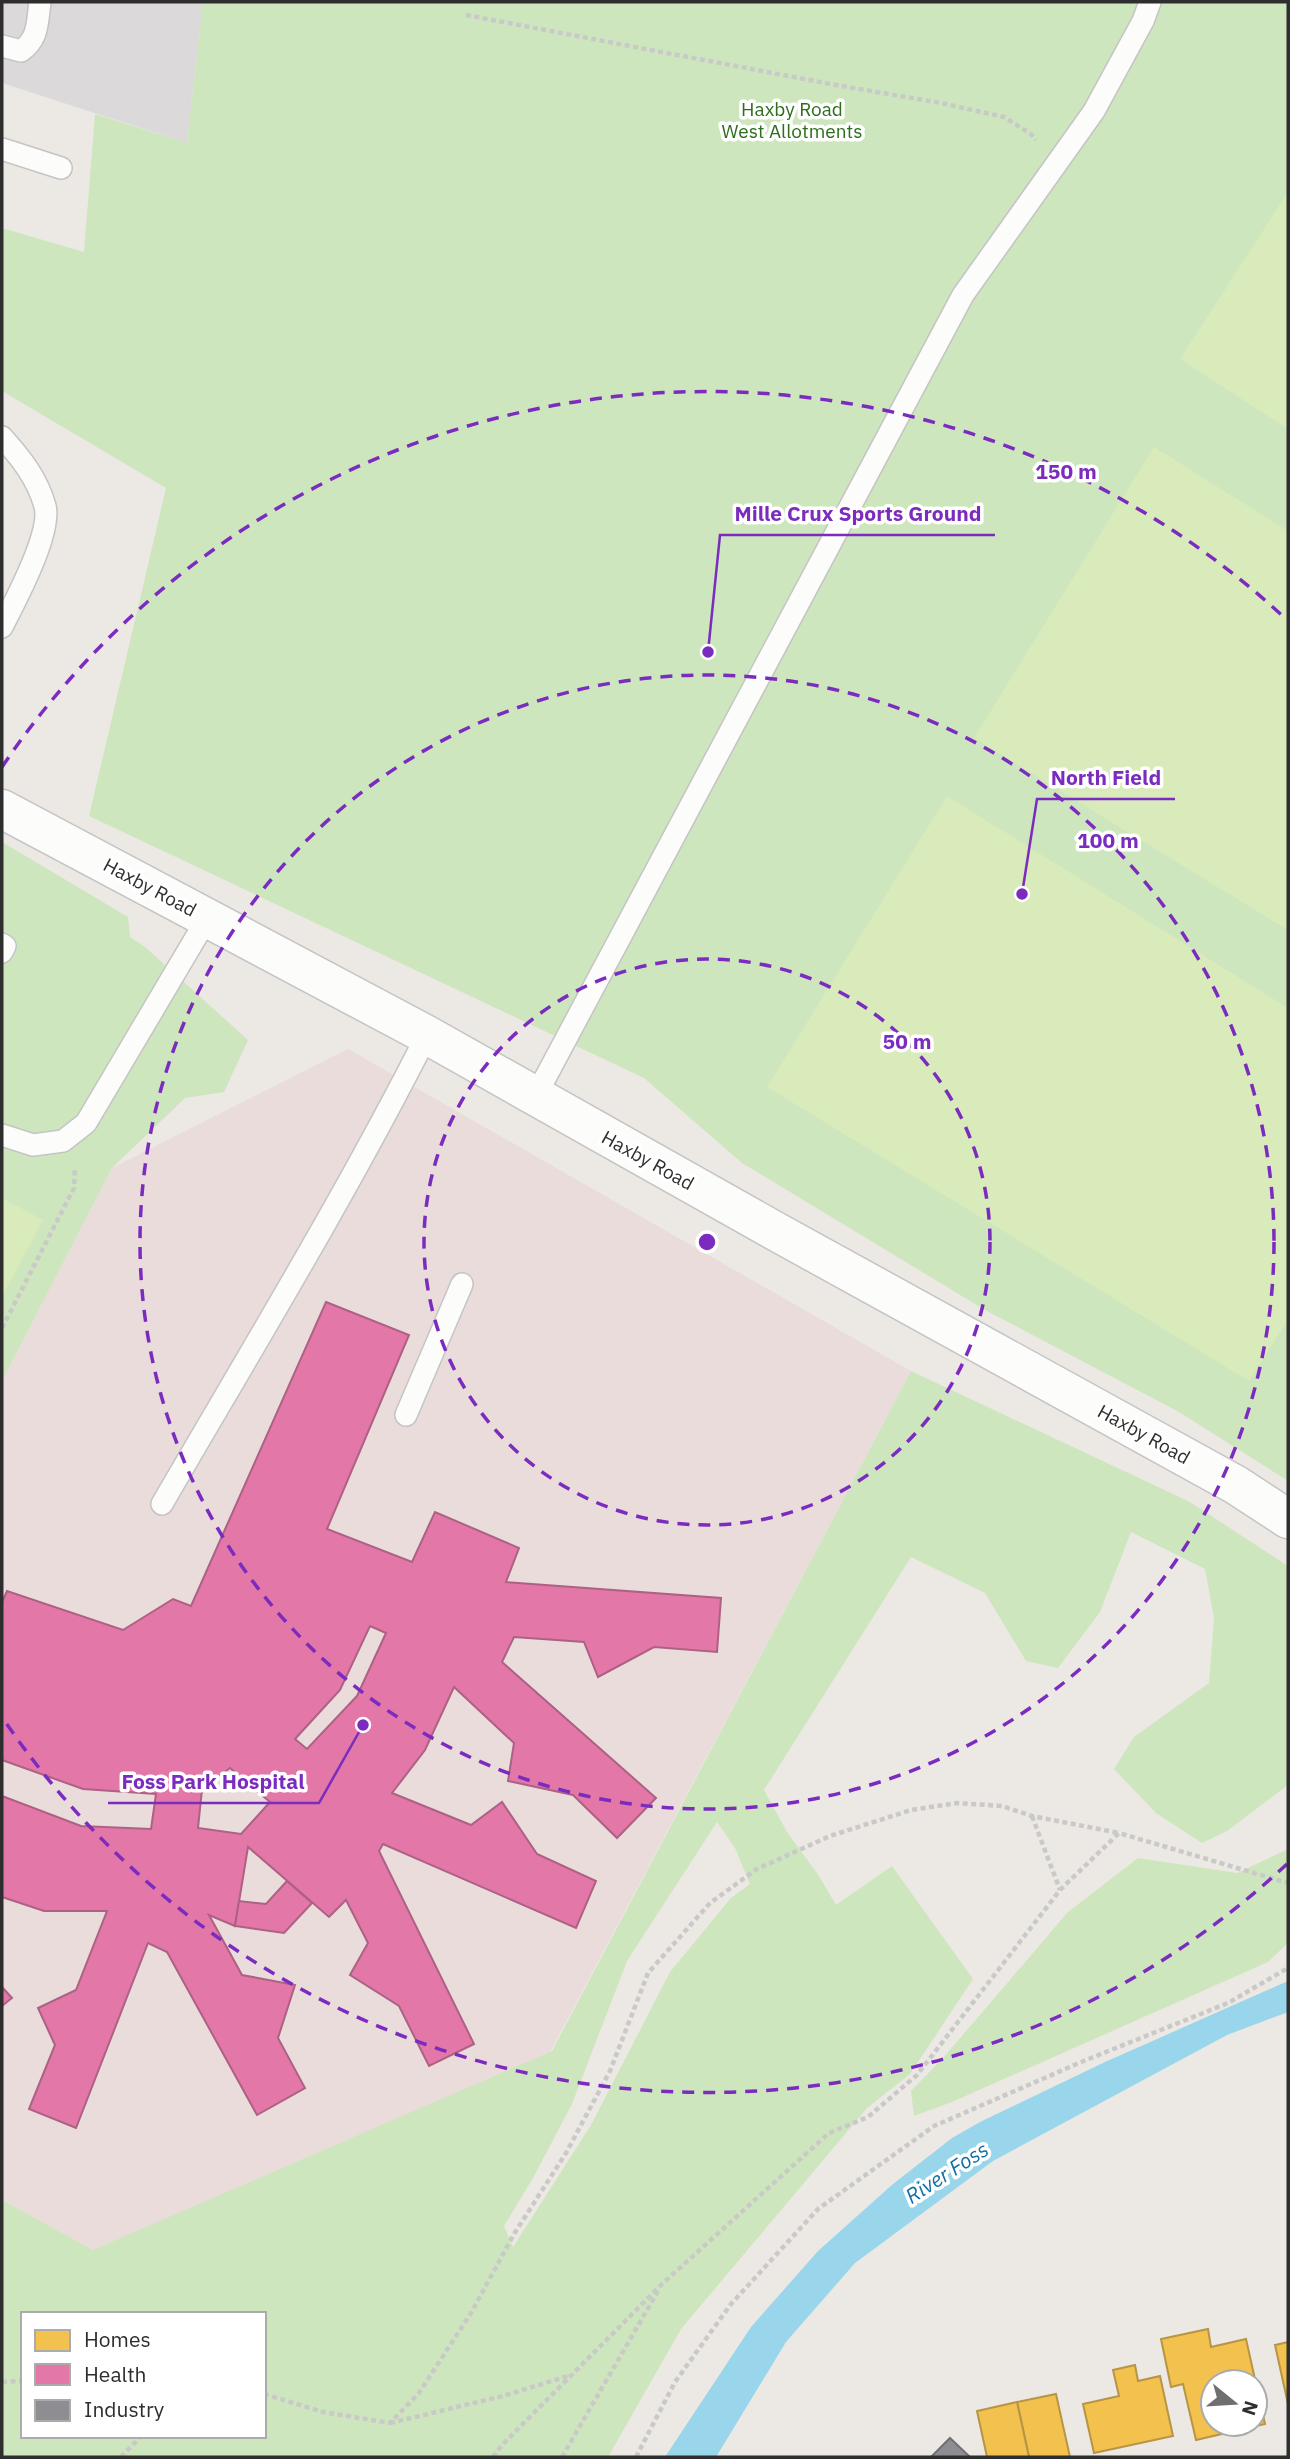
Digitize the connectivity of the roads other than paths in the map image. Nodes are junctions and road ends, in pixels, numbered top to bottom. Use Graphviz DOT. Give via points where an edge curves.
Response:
graph roads {
  1 [pos="40,2"];
  2 [pos="1150,2"];
  3 [pos="2,46"];
  4 [pos="2,149"];
  5 [pos="61,168"];
  6 [pos="2,438"];
  7 [pos="2,627"];
  8 [pos="2,809"];
  9 [pos="208,918"];
  10 [pos="2,944"];
  11 [pos="2,952"];
  12 [pos="427,1035"];
  13 [pos="535,1097"];
  14 [pos="2,1135"];
  15 [pos="462,1284"];
  16 [pos="406,1415"];
  17 [pos="162,1504"];
  18 [pos="1288,1519"];
  1 -- 3 [label="lane" via="31,44 21,51"];
  2 -- 13 [label="lane" via="1094,111 962,295"];
  4 -- 5 [label="lane"];
  6 -- 7 [label="lane" via="29,467 46,508 38,554"];
  8 -- 9 [label="street, Haxby Road"];
  9 -- 12 [label="street, Haxby Road"];
  9 -- 14 [label="lane" via="86,1123 64,1141 33,1145"];
  10 -- 11 [label="lane"];
  12 -- 13 [label="street, Haxby Road"];
  12 -- 17 [label="lane"];
  13 -- 18 [label="street, Haxby Road" via="1236,1485"];
  15 -- 16 [label="lane"];
}
